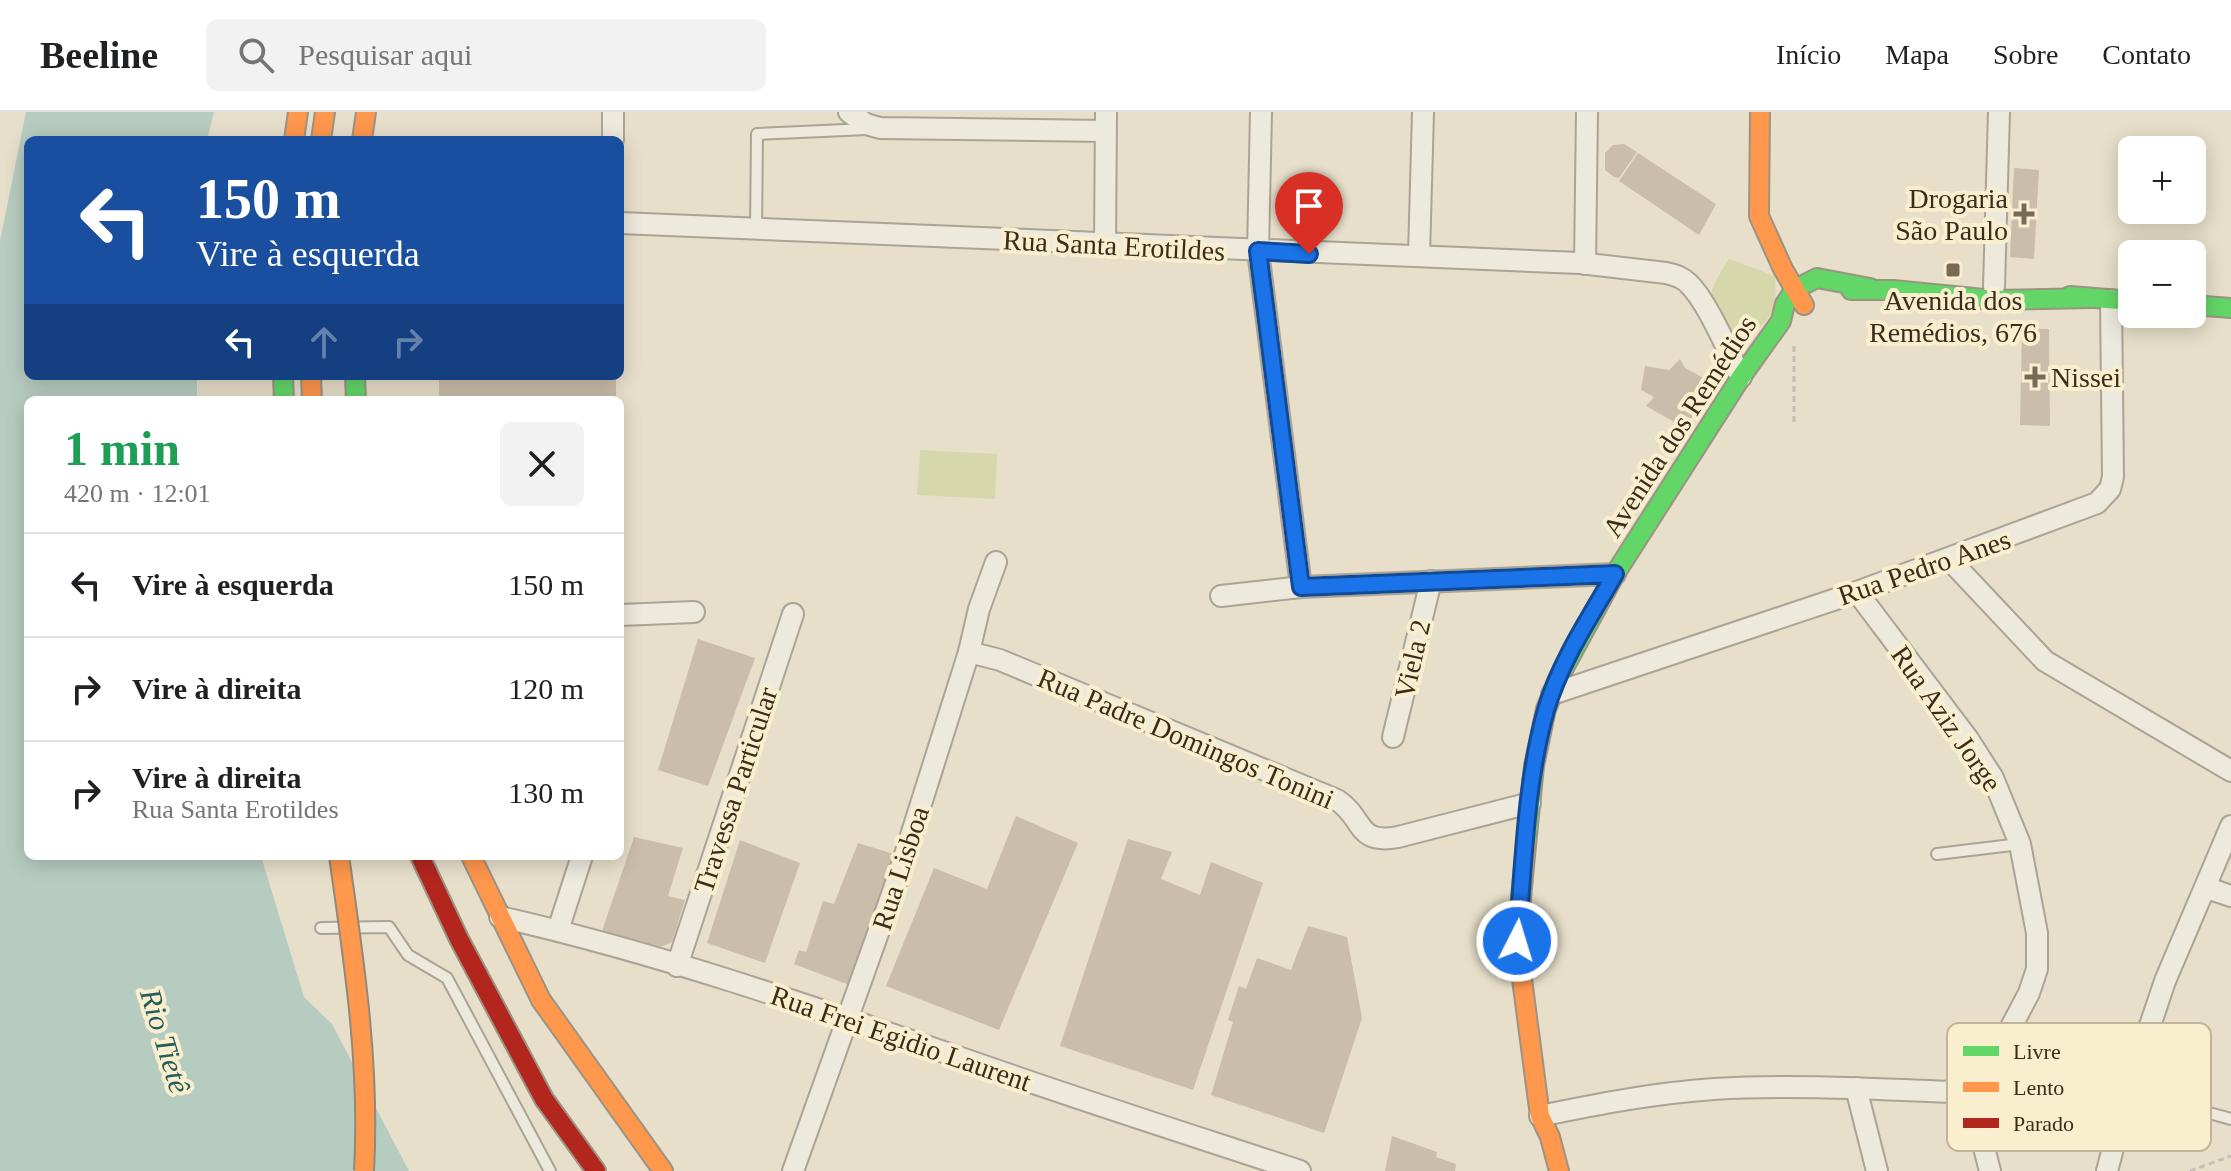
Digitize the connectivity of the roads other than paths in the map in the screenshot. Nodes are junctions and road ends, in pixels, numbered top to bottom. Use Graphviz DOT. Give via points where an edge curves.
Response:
graph roads {
  1 [pos="298,112"];
  2 [pos="325,112"];
  3 [pos="366,112"];
  4 [pos="613,112"];
  5 [pos="1261,112"];
  6 [pos="1423,112"];
  7 [pos="1587,112"];
  8 [pos="1760,112"];
  9 [pos="1999,112"];
  10 [pos="852,115"];
  11 [pos="1106,122"];
  12 [pos="880,128"];
  13 [pos="295,136"];
  14 [pos="322,136"];
  15 [pos="363,136"];
  16 [pos="613,136"];
  17 [pos="1760,194"];
  18 [pos="624,223"];
  19 [pos="756,230"];
  20 [pos="1788,235"];
  21 [pos="1105,243"];
  22 [pos="1258,251"];
  23 [pos="1419,256"];
  24 [pos="1801,261"];
  25 [pos="1585,264"];
  26 [pos="1994,287"];
  27 [pos="1917,291"];
  28 [pos="1807,293"];
  29 [pos="2090,298"];
  30 [pos="2118,301"];
  31 [pos="2231,302"];
  32 [pos="2206,303"];
  33 [pos="2206,305"];
  34 [pos="2231,308"];
  35 [pos="2121,328"];
  36 [pos="1741,377"];
  37 [pos="1949,559"];
  38 [pos="996,562"];
  39 [pos="1615,574"];
  40 [pos="1431,581"];
  41 [pos="1301,587"];
  42 [pos="1857,592"];
  43 [pos="1221,596"];
  44 [pos="694,612"];
  45 [pos="793,614"];
  46 [pos="624,615"];
  47 [pos="969,652"];
  48 [pos="1552,694"];
  49 [pos="1393,737"];
  50 [pos="2231,771"];
  51 [pos="1530,803"];
  52 [pos="2231,826"];
  53 [pos="2020,844"];
  54 [pos="1937,854"];
  55 [pos="340,860"];
  56 [pos="422,860"];
  57 [pos="473,860"];
  58 [pos="581,860"];
  59 [pos="2207,888"];
  60 [pos="2231,896"];
  61 [pos="498,917"];
  62 [pos="321,928"];
  63 [pos="558,930"];
  64 [pos="677,966"];
  65 [pos="502,1017"];
  66 [pos="847,1017"];
  67 [pos="2013,1023"];
  68 [pos="2151,1023"];
  69 [pos="1856,1088"];
  70 [pos="1947,1092"];
  71 [pos="567,1100"];
  72 [pos="2211,1114"];
  73 [pos="1540,1116"];
  74 [pos="2231,1119"];
  75 [pos="1985,1151"];
  76 [pos="2112,1151"];
  77 [pos="364,1171"];
  78 [pos="550,1171"];
  79 [pos="596,1171"];
  80 [pos="663,1171"];
  81 [pos="793,1171"];
  82 [pos="1300,1171"];
  83 [pos="1543,1171"];
  84 [pos="1559,1171"];
  85 [pos="1877,1171"];
  86 [pos="1990,1171"];
  87 [pos="2107,1171"];
  1 -- 13 [label="main road"];
  2 -- 14 [label="main road"];
  3 -- 15 [label="main road"];
  4 -- 16 [label="street"];
  5 -- 22 [label="street"];
  6 -- 23 [label="street"];
  7 -- 25 [label="street"];
  8 -- 17 [label="main road"];
  9 -- 26 [label="street"];
  10 -- 12 [label="street"];
  11 -- 12 [label="street"];
  11 -- 21 [label="street"];
  12 -- 19 [label="lane" via="757,134"];
  17 -- 20 [label="main road" via="1775,208"];
  17 -- 28 [label="main road" via="1759,216"];
  18 -- 19 [label="street, Rua Santa Erotildes"];
  19 -- 21 [label="street, Rua Santa Erotildes"];
  21 -- 22 [label="street, Rua Santa Erotildes"];
  22 -- 23 [label="street, Rua Santa Erotildes"];
  22 -- 41 [label="street"];
  23 -- 25 [label="street, Rua Santa Erotildes"];
  24 -- 28 [label="main road"];
  25 -- 36 [label="street, Rua Santa Erotildes" via="1679,276 1701,300"];
  26 -- 27 [label="main road, Avenida dos Remédios"];
  26 -- 29 [label="main road, Avenida dos Remédios"];
  27 -- 28 [label="main road, Avenida dos Remédios"];
  27 -- 29 [label="main road, Avenida dos Remédios" via="1968,298"];
  28 -- 36 [label="main road, Avenida dos Remédios"];
  29 -- 30 [label="main road, Avenida dos Remédios"];
  31 -- 32 [label="main road"];
  33 -- 34 [label="main road"];
  35 -- 37 [label="street, Rua Pedro Anes" via="2110,489 2081,511"];
  36 -- 39 [label="main road, Avenida dos Remédios"];
  37 -- 42 [label="street, Rua Pedro Anes"];
  37 -- 50 [label="street" via="2045,661"];
  38 -- 47 [label="street, Rua Lisboa"];
  39 -- 40 [label="street"];
  39 -- 48 [label="main road, Avenida dos Remédios"];
  40 -- 41 [label="street"];
  40 -- 49 [label="street, Viela 2"];
  41 -- 43 [label="street"];
  42 -- 48 [label="street, Rua Pedro Anes"];
  42 -- 53 [label="street, Rua Aziz Jorge" via="1968,739 1993,778"];
  44 -- 46 [label="street"];
  45 -- 64 [label="street, Travessa Particular"];
  47 -- 51 [label="street, Rua Padre Domingos Tonini" via="1000,660 1337,800 1364,833 1376,839"];
  47 -- 66 [label="street, Rua Lisboa"];
  48 -- 51 [label="main road, Avenida dos Remédios"];
  51 -- 73 [label="main road, Avenida dos Remédios" via="1517,941"];
  52 -- 59 [label="street"];
  53 -- 54 [label="lane"];
  53 -- 67 [label="street, Rua Aziz Jorge" via="2037,933 2037,969"];
  55 -- 77 [label="main road, bridge" via="366,1078"];
  56 -- 65 [label="main road"];
  57 -- 61 [label="main road"];
  58 -- 63 [label="street"];
  59 -- 60 [label="street"];
  59 -- 68 [label="street"];
  61 -- 63 [label="street, Rua Frei Egidio Laurent"];
  61 -- 80 [label="main road" via="541,1000"];
  62 -- 78 [label="lane" via="389,927 408,955 447,978"];
  63 -- 64 [label="street, Rua Frei Egidio Laurent"];
  64 -- 66 [label="street, Rua Frei Egidio Laurent"];
  65 -- 71 [label="main road"];
  65 -- 79 [label="main road" via="544,1099"];
  66 -- 81 [label="street, Rua Lisboa"];
  66 -- 82 [label="street, Rua Frei Egidio Laurent"];
  69 -- 70 [label="street"];
  69 -- 73 [label="street" via="1715,1089 1625,1098"];
  69 -- 85 [label="street"];
  72 -- 74 [label="lane"];
  73 -- 83 [label="main road, Avenida dos Remédios" via="1536,1139"];
  73 -- 84 [label="main road, Avenida dos Remédios"];
  75 -- 86 [label="street"];
  76 -- 87 [label="street"];
}
